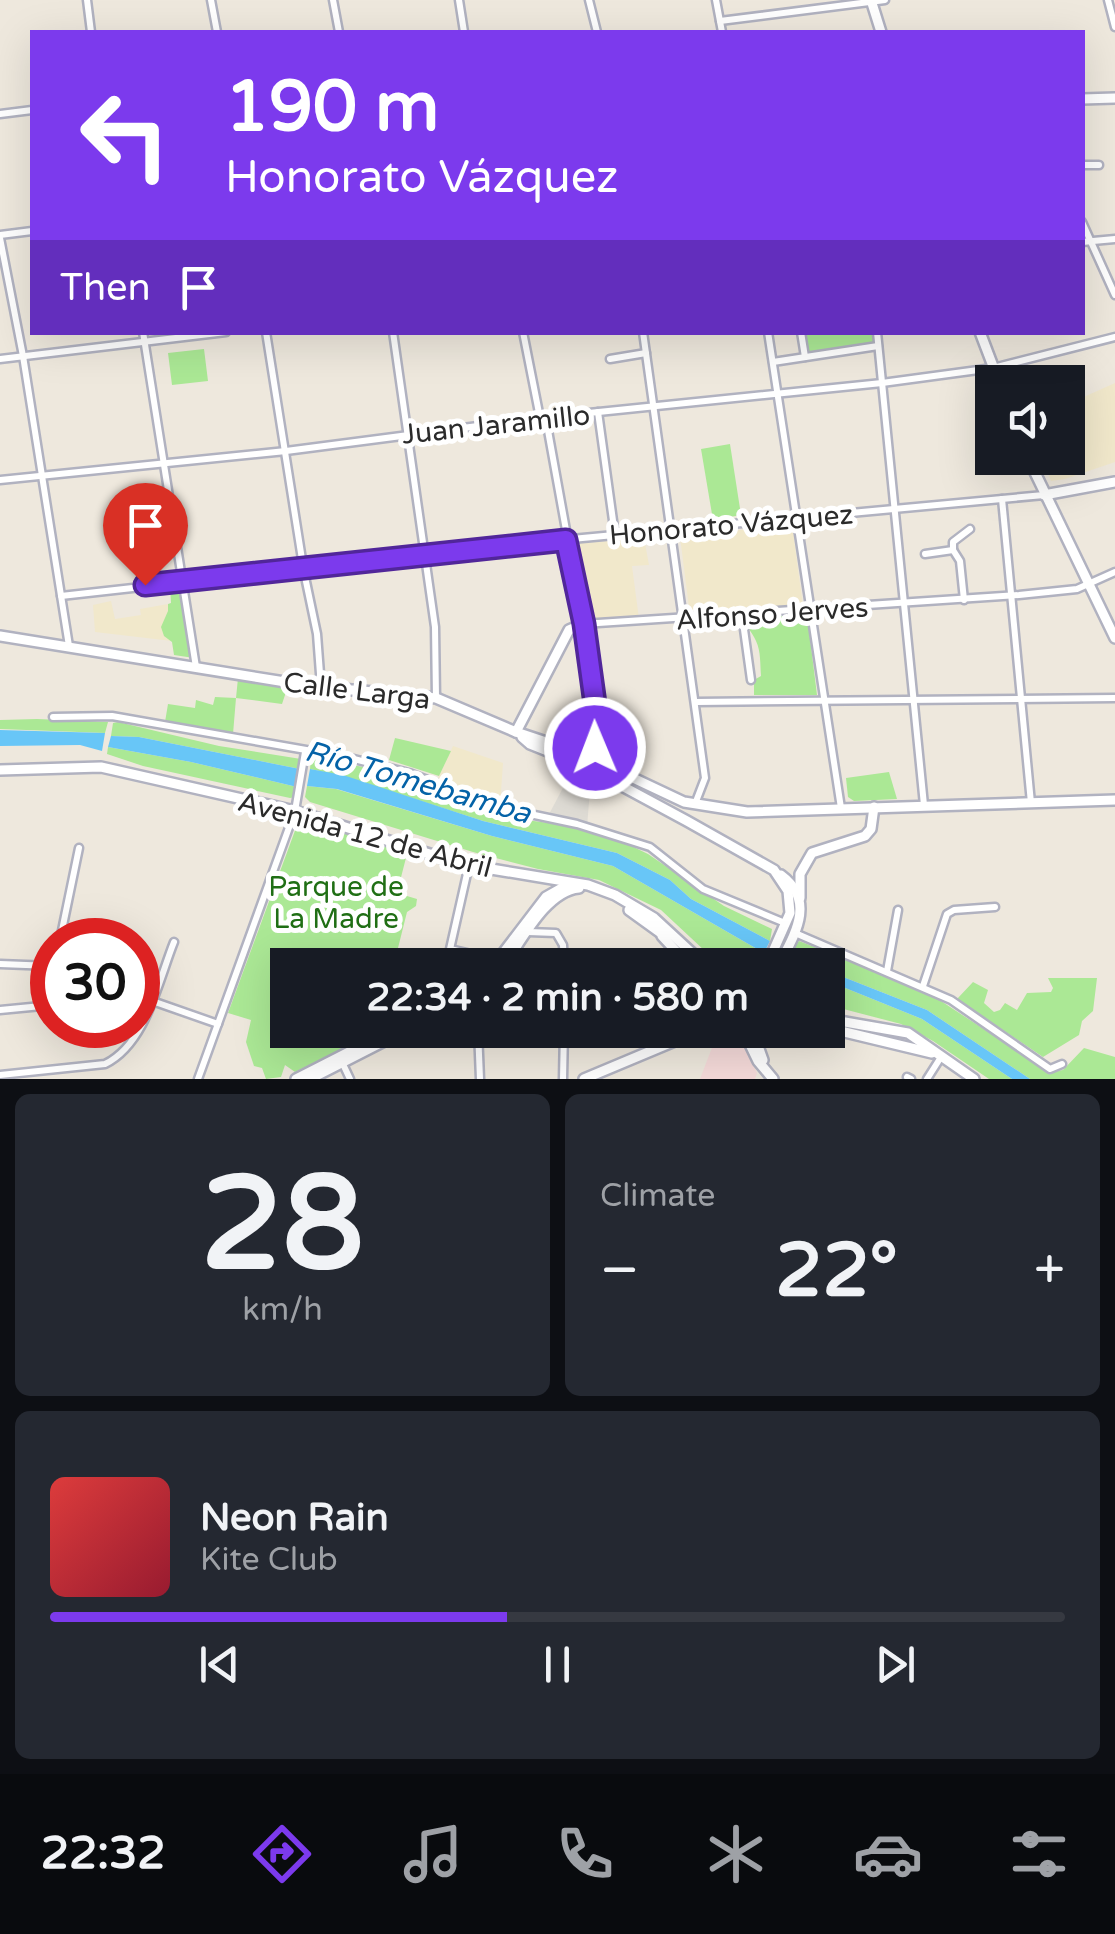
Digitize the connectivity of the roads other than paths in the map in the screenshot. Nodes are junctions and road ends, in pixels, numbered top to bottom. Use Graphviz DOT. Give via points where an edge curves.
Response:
graph roads {
  1 [pos="86,0"];
  2 [pos="211,0"];
  3 [pos="332,0"];
  4 [pos="458,0"];
  5 [pos="590,0"];
  6 [pos="716,0"];
  7 [pos="884,0"];
  8 [pos="1108,0"];
  9 [pos="872,1"];
  10 [pos="720,21"];
  11 [pos="1115,28"];
  12 [pos="91,30"];
  13 [pos="216,30"];
  14 [pos="338,30"];
  15 [pos="464,30"];
  16 [pos="596,30"];
  17 [pos="722,30"];
  18 [pos="880,30"];
  19 [pos="1115,98"];
  20 [pos="1085,99"];
  21 [pos="30,110"];
  22 [pos="0,114"];
  23 [pos="1100,164"];
  24 [pos="1085,166"];
  25 [pos="30,230"];
  26 [pos="0,236"];
  27 [pos="1115,239"];
  28 [pos="1087,242"];
  29 [pos="1115,295"];
  30 [pos="143,335"];
  31 [pos="201,335"];
  32 [pos="267,335"];
  33 [pos="394,335"];
  34 [pos="524,335"];
  35 [pos="643,335"];
  36 [pos="768,335"];
  37 [pos="801,335"];
  38 [pos="877,335"];
  39 [pos="981,335"];
  40 [pos="1115,337"];
  41 [pos="144,342"];
  42 [pos="878,346"];
  43 [pos="646,353"];
  44 [pos="24,356"];
  45 [pos="805,358"];
  46 [pos="0,359"];
  47 [pos="610,359"];
  48 [pos="773,362"];
  49 [pos="991,365"];
  50 [pos="1004,365"];
  51 [pos="975,370"];
  52 [pos="882,384"];
  53 [pos="778,394"];
  54 [pos="654,406"];
  55 [pos="598,412"];
  56 [pos="540,418"];
  57 [pos="410,433"];
  58 [pos="286,451"];
  59 [pos="165,464"];
  60 [pos="42,475"];
  61 [pos="1035,475"];
  62 [pos="0,480"];
  63 [pos="1115,482"];
  64 [pos="1044,495"];
  65 [pos="1002,500"];
  66 [pos="894,508"];
  67 [pos="797,519"];
  68 [pos="970,529"];
  69 [pos="672,532"];
  70 [pos="616,536"];
  71 [pos="566,540"];
  72 [pos="952,550"];
  73 [pos="925,554"];
  74 [pos="426,555"];
  75 [pos="303,568"];
  76 [pos="1115,572"];
  77 [pos="182,580"];
  78 [pos="1089,586"];
  79 [pos="61,596"];
  80 [pos="1012,596"];
  81 [pos="964,600"];
  82 [pos="904,604"];
  83 [pos="811,610"];
  84 [pos="742,615"];
  85 [pos="684,620"];
  86 [pos="584,624"];
  87 [pos="0,636"];
  88 [pos="1115,638"];
  89 [pos="69,646"];
  90 [pos="196,668"];
  91 [pos="751,680"];
  92 [pos="321,687"];
  93 [pos="436,698"];
  94 [pos="1115,698"];
  95 [pos="914,700"];
  96 [pos="1021,700"];
  97 [pos="825,701"];
  98 [pos="696,702"];
  99 [pos="53,717"];
  100 [pos="516,732"];
  101 [pos="305,756"];
  102 [pos="589,757"];
  103 [pos="0,770"];
  104 [pos="1115,800"];
  105 [pos="1031,803"];
  106 [pos="695,804"];
  107 [pos="924,805"];
  108 [pos="874,807"];
  109 [pos="841,808"];
  110 [pos="295,811"];
  111 [pos="80,848"];
  112 [pos="470,865"];
  113 [pos="774,870"];
  114 [pos="556,878"];
  115 [pos="568,887"];
  116 [pos="800,898"];
  117 [pos="995,907"];
  118 [pos="898,910"];
  119 [pos="65,918"];
  120 [pos="786,924"];
  121 [pos="528,932"];
  122 [pos="795,934"];
  123 [pos="174,942"];
  124 [pos="450,948"];
  125 [pos="509,948"];
  126 [pos="513,948"];
  127 [pos="563,948"];
  128 [pos="675,948"];
  129 [pos="688,948"];
  130 [pos="691,948"];
  131 [pos="775,948"];
  132 [pos="788,948"];
  133 [pos="0,964"];
  134 [pos="30,965"];
  135 [pos="887,971"];
  136 [pos="160,978"];
  137 [pos="923,986"];
  138 [pos="160,1004"];
  139 [pos="30,1007"];
  140 [pos="0,1010"];
  141 [pos="845,1020"];
  142 [pos="218,1024"];
  143 [pos="845,1032"];
  144 [pos="845,1035"];
  145 [pos="900,1045"];
  146 [pos="130,1048"];
  147 [pos="361,1048"];
  148 [pos="366,1048"];
  149 [pos="479,1048"];
  150 [pos="564,1048"];
  151 [pos="658,1048"];
  152 [pos="752,1048"];
  153 [pos="759,1048"];
  154 [pos="940,1055"];
  155 [pos="340,1060"];
  156 [pos="1062,1064"];
  157 [pos="0,1075"];
  158 [pos="772,1078"];
  159 [pos="198,1079"];
  160 [pos="296,1079"];
  161 [pos="310,1079"];
  162 [pos="350,1079"];
  163 [pos="480,1079"];
  164 [pos="563,1079"];
  165 [pos="584,1079"];
  166 [pos="927,1079"];
  167 [pos="974,1079"];
  1 -- 12 [label="street"];
  2 -- 13 [label="street"];
  3 -- 14 [label="street"];
  4 -- 15 [label="street"];
  5 -- 16 [label="street"];
  6 -- 10 [label="street"];
  7 -- 9 [label="street"];
  8 -- 11 [label="street"];
  9 -- 10 [label="street"];
  9 -- 18 [label="street"];
  10 -- 17 [label="street"];
  19 -- 20 [label="street"];
  21 -- 22 [label="street"];
  23 -- 24 [label="street"];
  25 -- 26 [label="street"];
  26 -- 44 [label="street"];
  27 -- 28 [label="street"];
  28 -- 29 [label="street"];
  30 -- 41 [label="street"];
  31 -- 41 [label="street"];
  32 -- 58 [label="street"];
  33 -- 57 [label="street"];
  34 -- 56 [label="street"];
  35 -- 43 [label="street"];
  36 -- 48 [label="street"];
  37 -- 45 [label="street"];
  38 -- 42 [label="street"];
  39 -- 49 [label="street"];
  40 -- 50 [label="street, Juan Jaramillo"];
  41 -- 44 [label="street"];
  41 -- 59 [label="street"];
  42 -- 45 [label="street"];
  42 -- 52 [label="street"];
  43 -- 47 [label="street"];
  43 -- 54 [label="street"];
  44 -- 46 [label="street"];
  44 -- 60 [label="street"];
  45 -- 48 [label="street"];
  48 -- 53 [label="street"];
  51 -- 52 [label="street, Juan Jaramillo"];
  52 -- 53 [label="street, Juan Jaramillo"];
  52 -- 66 [label="street"];
  53 -- 54 [label="street, Juan Jaramillo"];
  53 -- 67 [label="street"];
  54 -- 55 [label="street, Juan Jaramillo"];
  54 -- 69 [label="street"];
  55 -- 56 [label="street, Juan Jaramillo"];
  55 -- 70 [label="street"];
  56 -- 57 [label="street, Juan Jaramillo"];
  56 -- 71 [label="street" via="547,425"];
  57 -- 58 [label="street, Juan Jaramillo"];
  57 -- 74 [label="street"];
  58 -- 59 [label="street, Juan Jaramillo"];
  58 -- 75 [label="street"];
  59 -- 60 [label="street, Juan Jaramillo"];
  59 -- 77 [label="street"];
  60 -- 62 [label="street, Juan Jaramillo"];
  60 -- 79 [label="street"];
  61 -- 64 [label="street"];
  63 -- 64 [label="street"];
  64 -- 65 [label="street, Honorato Vázquez"];
  64 -- 78 [label="street"];
  65 -- 66 [label="street, Honorato Vázquez"];
  65 -- 80 [label="street"];
  66 -- 67 [label="street, Honorato Vázquez"];
  66 -- 82 [label="street"];
  67 -- 69 [label="street, Honorato Vázquez"];
  67 -- 83 [label="street"];
  68 -- 72 [label="street"];
  69 -- 70 [label="street, Honorato Vázquez"];
  69 -- 85 [label="street"];
  70 -- 71 [label="street, Honorato Vázquez"];
  71 -- 74 [label="street, Honorato Vázquez"];
  71 -- 86 [label="street"];
  72 -- 73 [label="street"];
  72 -- 81 [label="street" via="960,561"];
  74 -- 75 [label="street, Honorato Vázquez"];
  74 -- 93 [label="street"];
  75 -- 77 [label="street, Honorato Vázquez"];
  75 -- 92 [label="street"];
  76 -- 78 [label="street"];
  77 -- 79 [label="street, Honorato Vázquez"];
  77 -- 90 [label="street"];
  78 -- 80 [label="street, Alfonso Jerves"];
  78 -- 88 [label="street"];
  79 -- 89 [label="street"];
  80 -- 81 [label="street, Alfonso Jerves"];
  80 -- 96 [label="street"];
  81 -- 82 [label="street, Alfonso Jerves"];
  82 -- 83 [label="street, Alfonso Jerves"];
  82 -- 95 [label="street"];
  83 -- 84 [label="street, Alfonso Jerves"];
  83 -- 97 [label="street"];
  84 -- 85 [label="street, Alfonso Jerves"];
  84 -- 91 [label="street"];
  85 -- 86 [label="street, Alfonso Jerves"];
  85 -- 98 [label="street"];
  86 -- 100 [label="street" via="569,630"];
  86 -- 102 [label="street" via="599,733"];
  87 -- 89 [label="street, Calle Larga"];
  89 -- 90 [label="street, Calle Larga"];
  90 -- 92 [label="street, Calle Larga"];
  92 -- 93 [label="street, Calle Larga"];
  93 -- 100 [label="street, Calle Larga"];
  94 -- 96 [label="street"];
  95 -- 96 [label="street"];
  95 -- 97 [label="street"];
  95 -- 107 [label="street"];
  96 -- 105 [label="street"];
  97 -- 98 [label="street"];
  97 -- 109 [label="street"];
  98 -- 106 [label="street" via="704,778"];
  99 -- 101 [label="street" via="112,716"];
  100 -- 102 [label="street, Calle Larga"];
  100 -- 113 [label="street"];
  101 -- 110 [label="street"];
  101 -- 120 [label="street" via="346,757 410,773 497,807 639,843 703,889"];
  102 -- 106 [label="street, Calle Larga"];
  103 -- 110 [label="street, Avenida 12 de Abril" via="101,767"];
  104 -- 105 [label="street, Calle Larga"];
  105 -- 107 [label="street, Calle Larga"];
  106 -- 109 [label="street, Calle Larga" via="748,812"];
  107 -- 108 [label="street, Calle Larga"];
  108 -- 109 [label="street, Calle Larga"];
  108 -- 116 [label="street" via="865,836 812,853 800,874"];
  110 -- 112 [label="street, Avenida 12 de Abril"];
  110 -- 142 [label="street"];
  111 -- 119 [label="street"];
  112 -- 114 [label="street, Avenida 12 de Abril"];
  112 -- 124 [label="street"];
  113 -- 116 [label="street"];
  113 -- 120 [label="street" via="790,897"];
  114 -- 115 [label="street, Avenida 12 de Abril"];
  114 -- 130 [label="street" via="597,884 633,900"];
  115 -- 121 [label="street"];
  115 -- 125 [label="street" via="546,897"];
  115 -- 128 [label="street, Avenida 12 de Abril" via="614,899"];
  115 -- 129 [label="street, Avenida 12 de Abril" via="615,895"];
  116 -- 122 [label="street"];
  117 -- 137 [label="street" via="947,914"];
  118 -- 135 [label="street"];
  120 -- 131 [label="street"];
  121 -- 126 [label="street"];
  121 -- 127 [label="street" via="556,933"];
  122 -- 132 [label="street"];
  122 -- 135 [label="street"];
  123 -- 136 [label="street"];
  133 -- 134 [label="street"];
  135 -- 137 [label="street"];
  137 -- 156 [label="street" via="1050,1069"];
  138 -- 142 [label="street"];
  139 -- 140 [label="street"];
  141 -- 154 [label="street" via="908,1033"];
  142 -- 159 [label="street"];
  143 -- 145 [label="street"];
  144 -- 145 [label="street"];
  145 -- 154 [label="street"];
  146 -- 157 [label="street" via="106,1064"];
  147 -- 155 [label="street"];
  148 -- 155 [label="street"];
  149 -- 163 [label="street"];
  150 -- 164 [label="street"];
  151 -- 165 [label="street"];
  152 -- 158 [label="street"];
  153 -- 158 [label="street"];
  154 -- 166 [label="street"];
  154 -- 167 [label="street"];
  155 -- 160 [label="street"];
  155 -- 161 [label="street"];
  155 -- 162 [label="street"];
}
